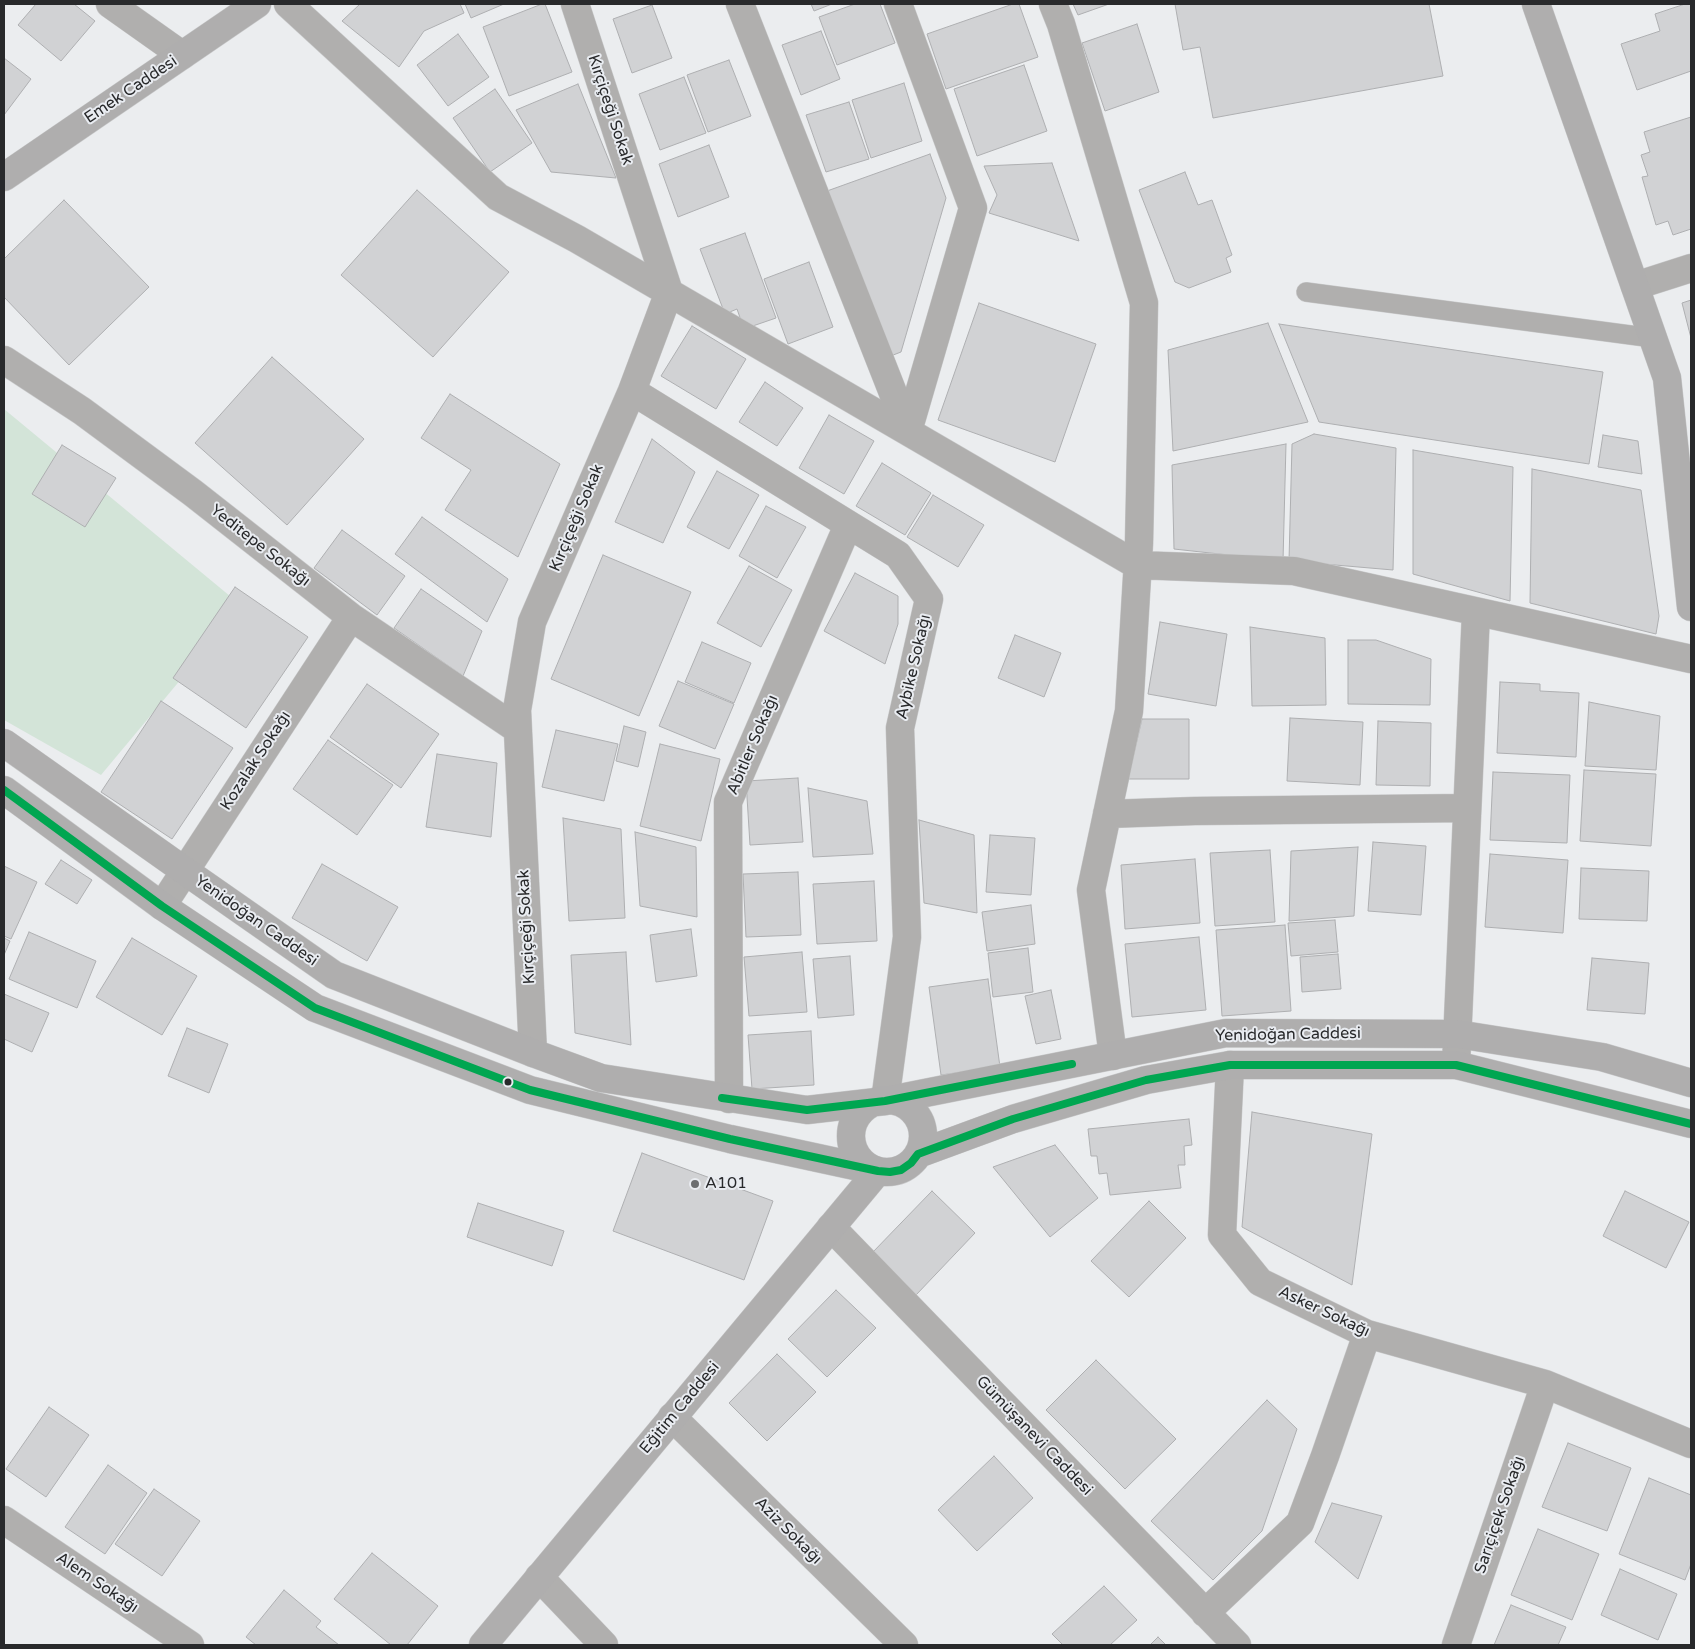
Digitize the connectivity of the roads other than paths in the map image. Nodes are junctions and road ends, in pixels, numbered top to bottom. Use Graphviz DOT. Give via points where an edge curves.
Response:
graph roads {
  1 [pos="110,4"];
  2 [pos="258,4"];
  3 [pos="288,4"];
  4 [pos="575,4"];
  5 [pos="740,4"];
  6 [pos="898,4"];
  7 [pos="1053,4"];
  8 [pos="1536,4"];
  9 [pos="182,55"];
  10 [pos="4,176"];
  11 [pos="1691,268"];
  12 [pos="1635,286"];
  13 [pos="669,292"];
  14 [pos="1306,292"];
  15 [pos="1653,338"];
  16 [pos="4,360"];
  17 [pos="632,391"];
  18 [pos="908,431"];
  19 [pos="848,525"];
  20 [pos="1137,565"];
  21 [pos="1691,607"];
  22 [pos="1476,612"];
  23 [pos="351,617"];
  24 [pos="1691,659"];
  25 [pos="517,729"];
  26 [pos="4,743"];
  27 [pos="5,793"];
  28 [pos="1467,808"];
  29 [pos="1107,814"];
  30 [pos="185,871"];
  31 [pos="162,906"];
  32 [pos="1457,1034"];
  33 [pos="533,1053"];
  34 [pos="1113,1056"];
  35 [pos="1230,1065"];
  36 [pos="1456,1065"];
  37 [pos="1691,1083"];
  38 [pos="530,1090"];
  39 [pos="729,1099"];
  40 [pos="885,1101"];
  41 [pos="1691,1124"];
  42 [pos="918,1154"];
  43 [pos="878,1171"];
  44 [pos="832,1227"];
  45 [pos="1366,1334"];
  46 [pos="1545,1384"];
  47 [pos="672,1417"];
  48 [pos="1691,1444"];
  49 [pos="4,1520"];
  50 [pos="539,1577"];
  51 [pos="1205,1612"];
  52 [pos="190,1645"];
  53 [pos="483,1645"];
  54 [pos="604,1645"];
  55 [pos="904,1645"];
  56 [pos="1237,1645"];
  57 [pos="1456,1645"];
  1 -- 9 [label="street"];
  2 -- 9 [label="street, Emek Caddesi"];
  3 -- 13 [label="street" via="498,197"];
  4 -- 13 [label="street, Kırçiçeği Sokak"];
  5 -- 18 [label="street"];
  6 -- 18 [label="street" via="973,208"];
  7 -- 20 [label="street" via="1144,303"];
  8 -- 12 [label="street"];
  9 -- 10 [label="street, Emek Caddesi"];
  11 -- 12 [label="street"];
  12 -- 15 [label="street"];
  13 -- 17 [label="street, Kırçiçeği Sokak"];
  13 -- 18 [label="street"];
  14 -- 15 [label="lane"];
  15 -- 21 [label="street" via="1667,378"];
  16 -- 23 [label="street, Yeditepe Sokağı" via="82,410"];
  17 -- 19 [label="street, Aybike Sokağı"];
  17 -- 25 [label="street, Kırçiçeği Sokak" via="532,622 516,710"];
  18 -- 20 [label="street"];
  19 -- 39 [label="street, Abitler Sokağı" via="728,802"];
  19 -- 40 [label="street, Aybike Sokağı" via="898,556 930,599 900,728 907,938"];
  20 -- 22 [label="street" via="1294,571"];
  20 -- 29 [label="street" via="1129,711"];
  22 -- 24 [label="street"];
  22 -- 28 [label="street"];
  23 -- 25 [label="street, Yeditepe Sokağı"];
  23 -- 30 [label="street, Kozalak Sokağı"];
  25 -- 33 [label="street, Kırçiçeği Sokak"];
  26 -- 30 [label="street, Yenidoğan Caddesi"];
  27 -- 31 [label="street"];
  28 -- 29 [label="street"];
  28 -- 32 [label="street"];
  29 -- 34 [label="street" via="1091,890"];
  30 -- 31 [label="street, Kozalak Sokağı"];
  30 -- 33 [label="street, Yenidoğan Caddesi" via="334,974"];
  31 -- 38 [label="street" via="315,1008"];
  32 -- 34 [label="street, Yenidoğan Caddesi" via="1226,1034"];
  32 -- 36 [label="street"];
  32 -- 37 [label="street, Yenidoğan Caddesi" via="1602,1057"];
  33 -- 38 [label="street"];
  33 -- 39 [label="street, Yenidoğan Caddesi" via="601,1078"];
  34 -- 40 [label="street, Yenidoğan Caddesi"];
  35 -- 36 [label="street, Yenidoğan Caddesi"];
  35 -- 42 [label="street, Yenidoğan Caddesi" via="1146,1080 1013,1119"];
  35 -- 45 [label="street, Asker Sokağı" via="1222,1235 1260,1282"];
  36 -- 41 [label="street, Yenidoğan Caddesi"];
  38 -- 43 [label="street"];
  39 -- 40 [label="street, Yenidoğan Caddesi" via="806,1110"];
  40 -- 42 [label="street" via="903,1105 917,1118 923,1136"];
  40 -- 43 [label="street" via="864,1108 856,1117 852,1133 853,1149 859,1160"];
  42 -- 43 [label="street" via="901,1170"];
  43 -- 44 [label="street, Eğitim Caddesi"];
  44 -- 47 [label="street, Eğitim Caddesi"];
  44 -- 51 [label="street, Gümüşanevi Caddesi"];
  45 -- 46 [label="street, Asker Sokağı"];
  45 -- 51 [label="street" via="1300,1523"];
  46 -- 48 [label="street, Asker Sokağı"];
  46 -- 57 [label="street, Sarıçiçek Sokağı"];
  47 -- 50 [label="street, Eğitim Caddesi"];
  47 -- 55 [label="street, Aziz Sokağı"];
  49 -- 52 [label="street, Alem Sokağı"];
  50 -- 53 [label="street, Eğitim Caddesi"];
  50 -- 54 [label="street"];
  51 -- 56 [label="street, Gümüşanevi Caddesi"];
}
